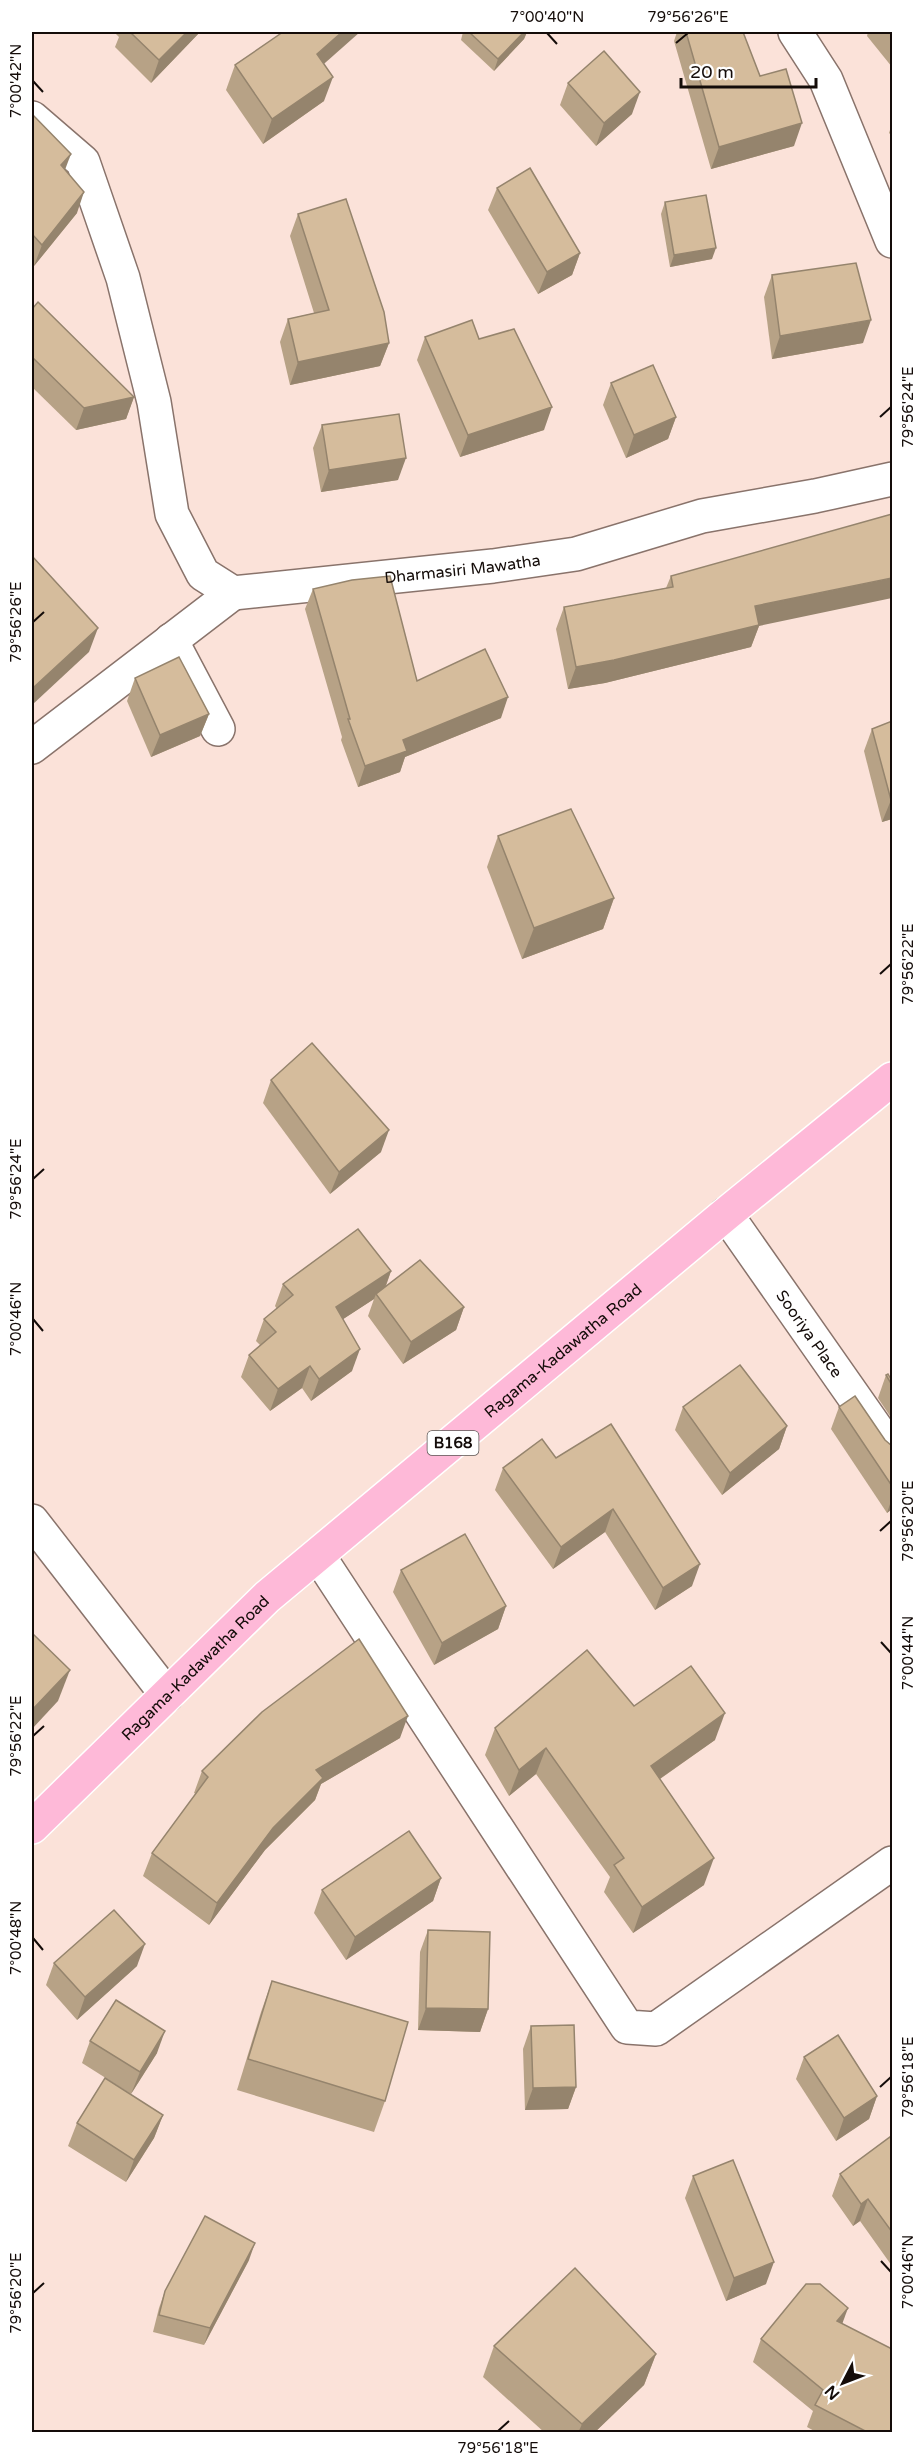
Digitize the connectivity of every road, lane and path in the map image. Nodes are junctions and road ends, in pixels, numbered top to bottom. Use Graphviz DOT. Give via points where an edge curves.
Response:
graph roads {
  1 [pos="795,32"];
  2 [pos="32,118"];
  3 [pos="892,241"];
  4 [pos="892,479"];
  5 [pos="233,593"];
  6 [pos="171,640"];
  7 [pos="218,729"];
  8 [pos="32,747"];
  9 [pos="892,1079"];
  10 [pos="726,1214"];
  11 [pos="892,1451"];
  12 [pos="32,1521"];
  13 [pos="318,1555"];
  14 [pos="167,1695"];
  15 [pos="32,1827"];
  16 [pos="892,1863"];
  1 -- 3 [label="street" via="826,80"];
  2 -- 5 [label="street" via="83,162 129,301 154,402 172,514 203,574"];
  4 -- 5 [label="street, Dharmasiri Mawatha" via="702,516 576,554"];
  5 -- 6 [label="street"];
  6 -- 7 [label="street"];
  6 -- 8 [label="street"];
  9 -- 10 [label="main road, Ragama-Kadawatha Road / B168"];
  10 -- 11 [label="street, Sooriya Place"];
  10 -- 13 [label="main road, Ragama-Kadawatha Road / B168"];
  12 -- 14 [label="street"];
  13 -- 14 [label="main road, Ragama-Kadawatha Road / B168" via="267,1597"];
  13 -- 16 [label="street" via="627,2027 656,2029"];
  14 -- 15 [label="main road, Ragama-Kadawatha Road / B168"];
}
